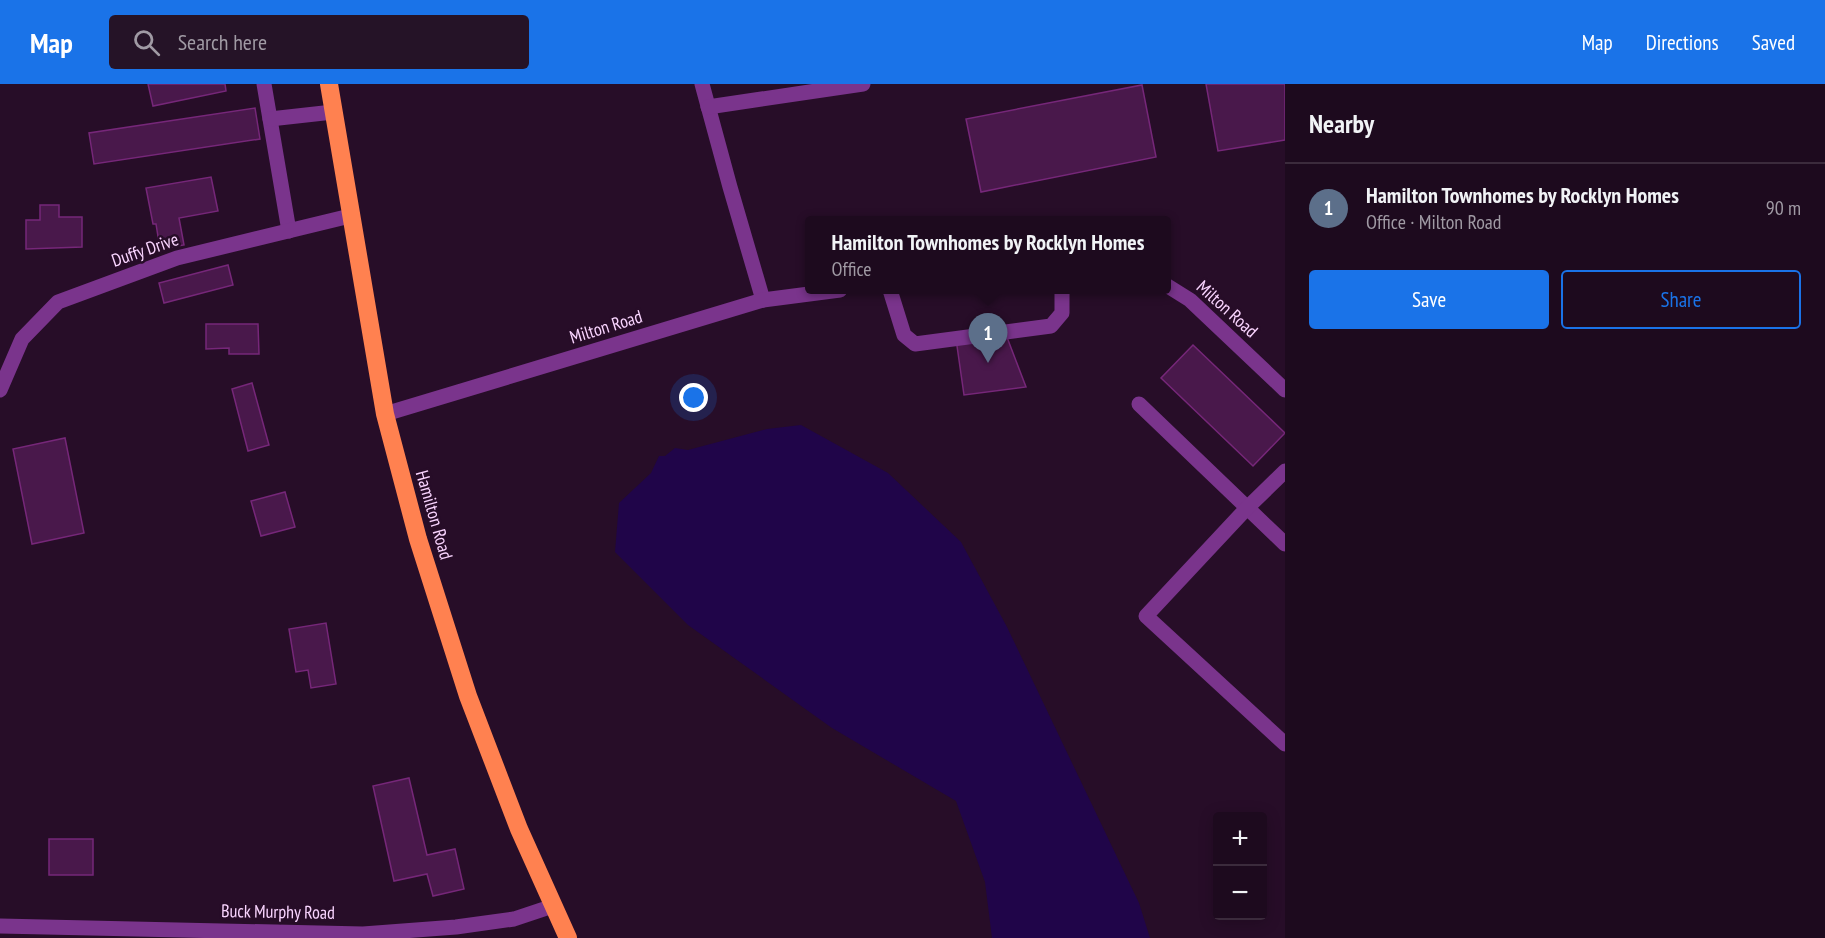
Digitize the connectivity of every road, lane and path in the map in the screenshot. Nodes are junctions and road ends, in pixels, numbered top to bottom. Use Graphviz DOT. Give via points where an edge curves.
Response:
graph roads {
  1 [pos="264,84"];
  2 [pos="329,84"];
  3 [pos="702,84"];
  4 [pos="863,84"];
  5 [pos="708,107"];
  6 [pos="333,112"];
  7 [pos="270,119"];
  8 [pos="350,216"];
  9 [pos="290,231"];
  10 [pos="1171,288"];
  11 [pos="809,294"];
  12 [pos="891,294"];
  13 [pos="1062,294"];
  14 [pos="763,300"];
  15 [pos="0,390"];
  16 [pos="1285,390"];
  17 [pos="1140,404"];
  18 [pos="385,414"];
  19 [pos="1285,471"];
  20 [pos="1248,508"];
  21 [pos="1285,544"];
  22 [pos="1285,744"];
  23 [pos="553,906"];
  24 [pos="0,926"];
  25 [pos="568,938"];
  1 -- 7 [label="street"];
  2 -- 6 [label="highway, Hamilton Road"];
  3 -- 5 [label="street"];
  4 -- 5 [label="street"];
  5 -- 14 [label="street"];
  6 -- 7 [label="street"];
  6 -- 8 [label="highway, Hamilton Road"];
  7 -- 9 [label="street"];
  8 -- 9 [label="street, Duffy Drive"];
  8 -- 18 [label="highway, Hamilton Road"];
  9 -- 15 [label="street, Duffy Drive" via="177,258 58,302 22,339"];
  10 -- 16 [label="street, Milton Road" via="1190,300"];
  11 -- 14 [label="street, Milton Road"];
  12 -- 13 [label="street" via="904,335 915,344 1051,326 1062,314"];
  14 -- 18 [label="street, Milton Road"];
  17 -- 20 [label="street"];
  18 -- 23 [label="highway, Hamilton Road" via="418,539 468,696"];
  19 -- 20 [label="street"];
  20 -- 21 [label="street"];
  20 -- 22 [label="street" via="1146,616"];
  23 -- 24 [label="street, Buck Murphy Road" via="514,919 363,934"];
  23 -- 25 [label="highway, Hamilton Road"];
}
